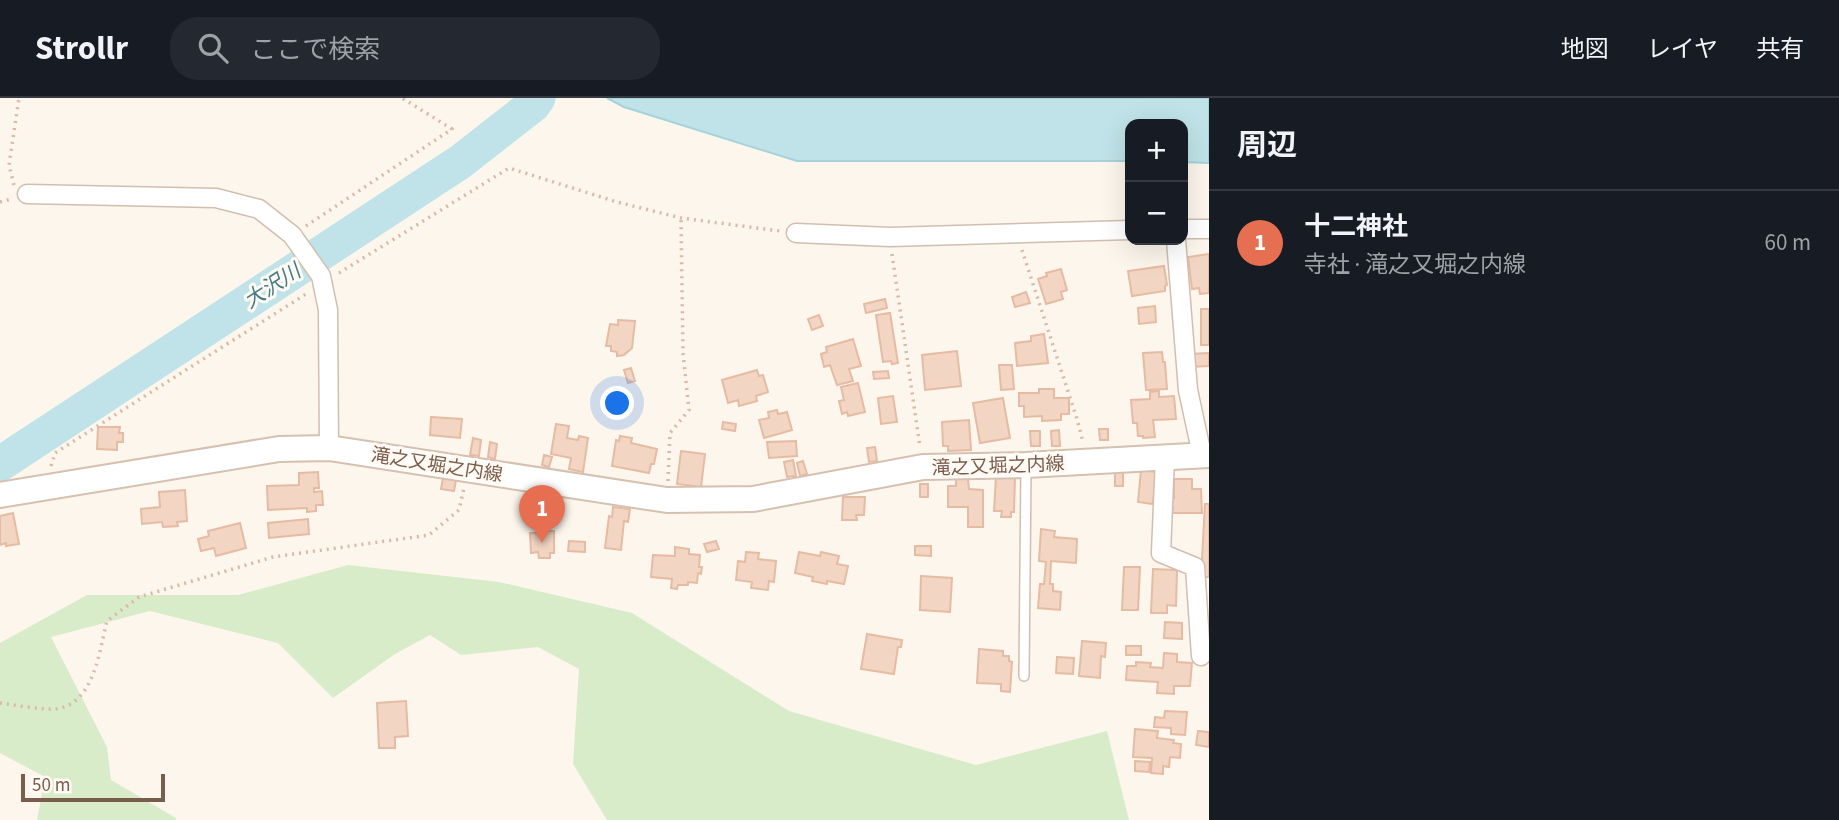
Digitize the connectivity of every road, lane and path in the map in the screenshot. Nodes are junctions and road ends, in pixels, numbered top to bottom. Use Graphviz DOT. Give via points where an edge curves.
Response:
graph roads {
  1 [pos="19,98"];
  2 [pos="402,98"];
  3 [pos="27,194"];
  4 [pos="681,218"];
  5 [pos="1188,229"];
  6 [pos="1209,229"];
  7 [pos="1125,230"];
  8 [pos="796,233"];
  9 [pos="1017,233"];
  10 [pos="293,235"];
  11 [pos="890,237"];
  12 [pos="1176,245"];
  13 [pos="322,280"];
  14 [pos="329,448"];
  15 [pos="1206,455"];
  16 [pos="1165,457"];
  17 [pos="1087,462"];
  18 [pos="1026,465"];
  19 [pos="923,467"];
  20 [pos="469,469"];
  21 [pos="46,488"];
  22 [pos="0,495"];
  23 [pos="667,500"];
  24 [pos="1201,656"];
  25 [pos="1024,676"];
  26 [pos="0,703"];
  1 -- 3 [label="path" via="9,165 13,184"];
  2 -- 10 [label="path" via="453,129"];
  3 -- 10 [label="street" via="216,198 259,209"];
  4 -- 8 [label="path"];
  4 -- 13 [label="path" via="509,168"];
  4 -- 23 [label="path" via="683,353 689,410 670,433"];
  5 -- 6 [label="street"];
  7 -- 9 [label="street"];
  8 -- 11 [label="street"];
  9 -- 11 [label="street"];
  9 -- 17 [label="path"];
  10 -- 13 [label="street"];
  11 -- 19 [label="path"];
  12 -- 15 [label="street" via="1188,390"];
  13 -- 14 [label="street" via="328,310"];
  13 -- 21 [label="path" via="55,453"];
  14 -- 20 [label="main road, 滝之又堀之内線"];
  14 -- 21 [label="main road, 滝之又堀之内線" via="279,449"];
  15 -- 16 [label="main road, 滝之又堀之内線"];
  16 -- 17 [label="main road, 滝之又堀之内線"];
  16 -- 24 [label="street" via="1161,553 1195,567"];
  17 -- 18 [label="main road, 滝之又堀之内線"];
  18 -- 19 [label="main road, 滝之又堀之内線"];
  18 -- 25 [label="lane"];
  19 -- 23 [label="main road, 滝之又堀之内線" via="753,499"];
  20 -- 23 [label="main road, 滝之又堀之内線"];
  20 -- 26 [label="path" via="459,510 429,535 273,557 139,597 107,621 88,688 70,705 54,709"];
  21 -- 22 [label="main road, 滝之又堀之内線"];
}
